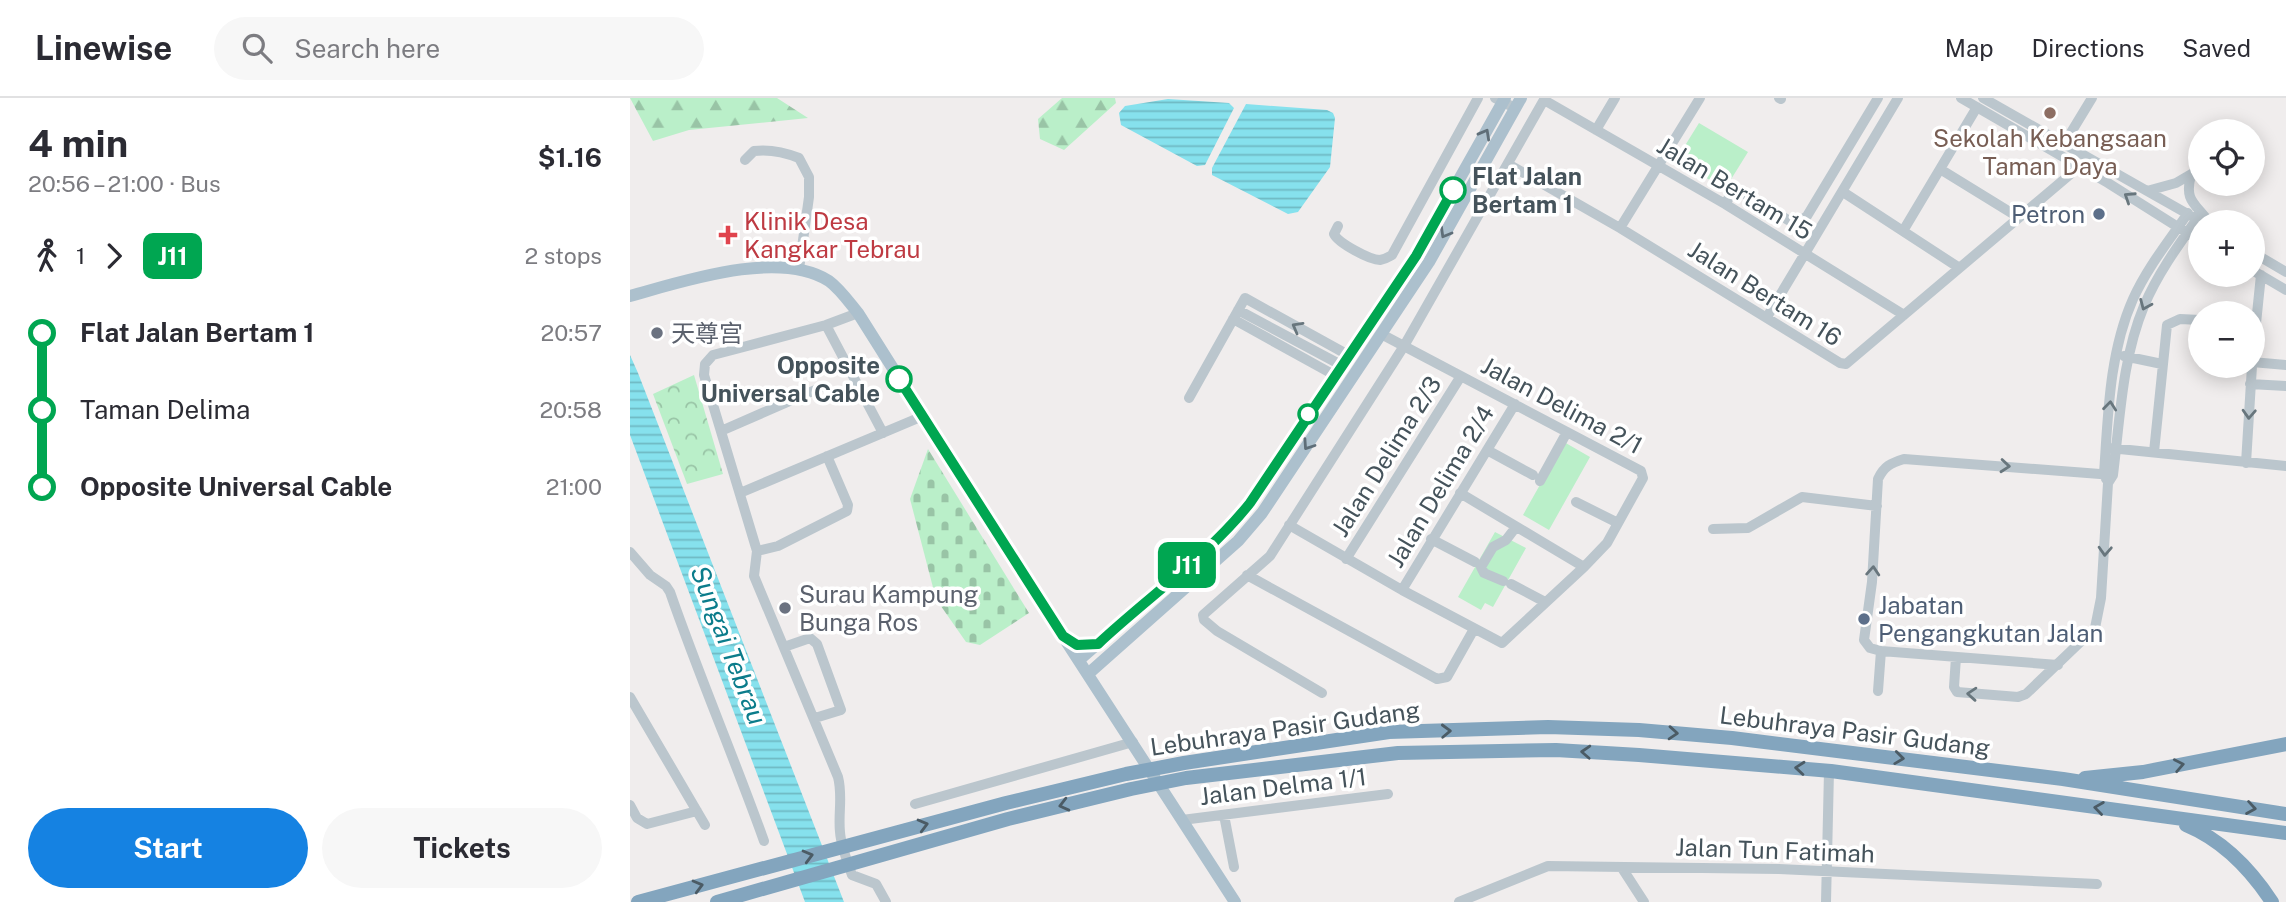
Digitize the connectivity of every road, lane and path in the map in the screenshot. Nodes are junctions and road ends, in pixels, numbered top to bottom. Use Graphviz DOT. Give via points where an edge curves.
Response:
graph roads {
  1 [pos="1478,98"];
  2 [pos="1615,98"];
  3 [pos="1700,98"];
  4 [pos="1878,98"];
  5 [pos="1884,98"];
  6 [pos="1961,98"];
  7 [pos="2092,98"];
  8 [pos="1545,99"];
  9 [pos="1508,101"];
  10 [pos="1896,101"];
  11 [pos="1980,103"];
  12 [pos="1595,130"];
  13 [pos="2064,144"];
  14 [pos="745,160"];
  15 [pos="1508,164"];
  16 [pos="1658,166"];
  17 [pos="2080,166"];
  18 [pos="1940,169"];
  19 [pos="2188,176"];
  20 [pos="2147,191"];
  21 [pos="1843,192"];
  22 [pos="2188,196"];
  23 [pos="1726,204"];
  24 [pos="2199,210"];
  25 [pos="2188,214"];
  26 [pos="2018,217"];
  27 [pos="2188,225"];
  28 [pos="1338,226"];
  29 [pos="1620,228"];
  30 [pos="1903,231"];
  31 [pos="2182,231"];
  32 [pos="2188,234"];
  33 [pos="1805,254"];
  34 [pos="2265,260"];
  35 [pos="1958,267"];
  36 [pos="799,269"];
  37 [pos="2286,272"];
  38 [pos="2265,278"];
  39 [pos="2286,290"];
  40 [pos="630,296"];
  41 [pos="858,313"];
  42 [pos="1236,315"];
  43 [pos="1904,315"];
  44 [pos="1767,317"];
  45 [pos="2188,319"];
  46 [pos="826,325"];
  47 [pos="1383,335"];
  48 [pos="1404,346"];
  49 [pos="2117,354"];
  50 [pos="2128,358"];
  51 [pos="2162,364"];
  52 [pos="2265,364"];
  53 [pos="2286,365"];
  54 [pos="1343,366"];
  55 [pos="1461,376"];
  56 [pos="2251,378"];
  57 [pos="2250,384"];
  58 [pos="2286,386"];
  59 [pos="822,387"];
  60 [pos="1189,398"];
  61 [pos="1515,404"];
  62 [pos="923,416"];
  63 [pos="721,431"];
  64 [pos="1567,432"];
  65 [pos="883,433"];
  66 [pos="2111,448"];
  67 [pos="1487,450"];
  68 [pos="2154,452"];
  69 [pos="827,456"];
  70 [pos="2246,463"];
  71 [pos="2286,466"];
  72 [pos="2108,477"];
  73 [pos="740,493"];
  74 [pos="1460,494"];
  75 [pos="1576,502"];
  76 [pos="1877,506"];
  77 [pos="1618,523"];
  78 [pos="1289,525"];
  79 [pos="1516,527"];
  80 [pos="1713,529"];
  81 [pos="1432,539"];
  82 [pos="1206,549"];
  83 [pos="757,551"];
  84 [pos="630,552"];
  85 [pos="1346,559"];
  86 [pos="1475,562"];
  87 [pos="1208,567"];
  88 [pos="1584,567"];
  89 [pos="1247,575"];
  90 [pos="1402,590"];
  91 [pos="1545,602"];
  92 [pos="1474,629"];
  93 [pos="1063,636"];
  94 [pos="1098,644"];
  95 [pos="784,647"];
  96 [pos="1881,651"];
  97 [pos="1956,657"];
  98 [pos="1107,658"];
  99 [pos="1079,660"];
  100 [pos="2058,665"];
  101 [pos="1088,674"];
  102 [pos="1878,691"];
  103 [pos="1322,693"];
  104 [pos="630,697"];
  105 [pos="1108,704"];
  106 [pos="815,718"];
  107 [pos="1133,742"];
  108 [pos="2286,744"];
  109 [pos="1829,771"];
  110 [pos="2063,779"];
  111 [pos="1128,781"];
  112 [pos="1388,794"];
  113 [pos="915,804"];
  114 [pos="630,805"];
  115 [pos="696,811"];
  116 [pos="2286,814"];
  117 [pos="1224,815"];
  118 [pos="2166,817"];
  119 [pos="1182,820"];
  120 [pos="705,825"];
  121 [pos="2286,833"];
  122 [pos="764,841"];
  123 [pos="1234,867"];
  124 [pos="1622,868"];
  125 [pos="1827,872"];
  126 [pos="2097,884"];
  127 [pos="2263,888"];
  128 [pos="2286,899"];
  129 [pos="638,902"];
  130 [pos="717,902"];
  131 [pos="886,902"];
  132 [pos="1235,902"];
  133 [pos="1459,902"];
  134 [pos="1644,902"];
  135 [pos="1826,902"];
  136 [pos="2273,902"];
  1 -- 28 [label="street" via="1391,255 1373,259 1338,241 1334,233"];
  2 -- 12 [label="street"];
  3 -- 16 [label="street"];
  4 -- 23 [label="street" via="1807,216 1799,222 1735,188"];
  5 -- 10 [label="street"];
  6 -- 11 [label="street"];
  7 -- 13 [label="street"];
  8 -- 12 [label="street, Jalan Bertam 15"];
  8 -- 15 [label="street"];
  9 -- 47 [label="main road, one-way" via="1429,262"];
  54 -- 9 [label="main road, one-way" via="1416,256"];
  10 -- 21 [label="street"];
  11 -- 13 [label="street"];
  11 -- 17 [label="street"];
  11 -- 18 [label="street"];
  12 -- 16 [label="street, Jalan Bertam 15"];
  13 -- 20 [label="street"];
  14 -- 36 [label="street" via="754,151 789,153 799,158 809,177"];
  15 -- 29 [label="street, Jalan Bertam 16"];
  15 -- 48 [label="street"];
  16 -- 23 [label="street, Jalan Bertam 15"];
  16 -- 29 [label="street"];
  17 -- 26 [label="street, Jalan Bertam 16"];
  31 -- 17 [label="street, one-way"];
  18 -- 26 [label="street"];
  18 -- 30 [label="street"];
  19 -- 20 [label="street"];
  20 -- 25 [label="street"];
  21 -- 30 [label="street"];
  21 -- 33 [label="street"];
  22 -- 24 [label="street"];
  23 -- 33 [label="street, Jalan Bertam 15"];
  26 -- 35 [label="street, Jalan Bertam 16"];
  27 -- 31 [label="street"];
  29 -- 44 [label="street, Jalan Bertam 16"];
  30 -- 35 [label="street"];
  31 -- 32 [label="street"];
  31 -- 49 [label="street" via="2148,270 2126,315"];
  31 -- 50 [label="street, one-way" via="2138,320"];
  33 -- 43 [label="street, Jalan Bertam 15"];
  33 -- 44 [label="street"];
  34 -- 37 [label="street"];
  35 -- 43 [label="street, Jalan Bertam 16"];
  36 -- 40 [label="main road" via="772,266 731,271"];
  36 -- 41 [label="main road" via="830,282"];
  38 -- 39 [label="street"];
  41 -- 46 [label="street"];
  41 -- 62 [label="main road"];
  42 -- 54 [label="street"];
  54 -- 42 [label="street, one-way" via="1245,298"];
  42 -- 60 [label="street"];
  43 -- 44 [label="street, Jalan Bertam 16" via="1846,364"];
  45 -- 51 [label="street" via="2167,325"];
  46 -- 63 [label="street" via="709,359 704,375"];
  46 -- 65 [label="street"];
  47 -- 48 [label="street, Jalan Delima 2/1"];
  47 -- 87 [label="main road, one-way" via="1262,513"];
  48 -- 55 [label="street, Jalan Delima 2/1"];
  48 -- 78 [label="street"];
  49 -- 50 [label="street"];
  66 -- 49 [label="street, one-way"];
  50 -- 51 [label="street"];
  50 -- 66 [label="street"];
  51 -- 68 [label="street"];
  52 -- 53 [label="street"];
  54 -- 82 [label="main road" via="1250,503"];
  55 -- 61 [label="street, Jalan Delima 2/1"];
  55 -- 85 [label="street, Jalan Delima 2/3"];
  56 -- 57 [label="street"];
  57 -- 58 [label="street"];
  57 -- 70 [label="street, one-way"];
  59 -- 63 [label="street"];
  61 -- 64 [label="street, Jalan Delima 2/1"];
  61 -- 67 [label="street, Jalan Delima 2/4"];
  62 -- 65 [label="street"];
  62 -- 93 [label="main road"];
  63 -- 73 [label="street"];
  64 -- 67 [label="street" via="1537,478"];
  64 -- 77 [label="street, Jalan Delima 2/1" via="1644,474"];
  65 -- 69 [label="street"];
  66 -- 68 [label="street"];
  66 -- 72 [label="street"];
  67 -- 74 [label="street, Jalan Delima 2/4"];
  68 -- 70 [label="street"];
  69 -- 73 [label="street"];
  69 -- 83 [label="street" via="848,505 846,511 778,546"];
  70 -- 71 [label="street"];
  76 -- 72 [label="street, one-way" via="1883,469 1904,458"];
  72 -- 100 [label="street, one-way" via="2095,628"];
  73 -- 83 [label="street"];
  74 -- 79 [label="street"];
  74 -- 81 [label="street, Jalan Delima 2/4"];
  75 -- 77 [label="street"];
  76 -- 80 [label="street" via="1802,497 1748,528"];
  96 -- 76 [label="street, one-way" via="1864,640"];
  77 -- 88 [label="street, Jalan Delima 2/1" via="1607,543"];
  78 -- 85 [label="street"];
  78 -- 89 [label="street" via="1270,556"];
  79 -- 88 [label="street"];
  79 -- 91 [label="street" via="1493,547 1481,568"];
  81 -- 86 [label="street"];
  81 -- 90 [label="street, Jalan Delima 2/4"];
  82 -- 87 [label="main road" via="1175,586 1182,587"];
  82 -- 94 [label="main road"];
  83 -- 95 [label="street" via="754,576"];
  84 -- 122 [label="street" via="670,592"];
  85 -- 90 [label="street"];
  87 -- 98 [label="main road"];
  88 -- 91 [label="street, Jalan Delima 2/1"];
  89 -- 92 [label="street" via="1437,679 1447,677"];
  89 -- 103 [label="street" via="1203,620"];
  90 -- 92 [label="street"];
  91 -- 92 [label="street, Jalan Delima 2/1" via="1502,643"];
  93 -- 94 [label="main road" via="1077,645"];
  93 -- 99 [label="main road"];
  94 -- 99 [label="main road"];
  95 -- 106 [label="street"];
  95 -- 106 [label="street" via="810,638 817,644 841,710"];
  96 -- 97 [label="street"];
  96 -- 102 [label="street"];
  97 -- 100 [label="street"];
  100 -- 97 [label="street, one-way" via="2018,697 1971,694 1954,689"];
  98 -- 101 [label="main road"];
  98 -- 105 [label="main road" via="1102,681"];
  99 -- 101 [label="main road"];
  101 -- 105 [label="main road"];
  104 -- 115 [label="street"];
  105 -- 107 [label="main road"];
  106 -- 131 [label="street" via="842,790 844,855 852,874 877,885"];
  107 -- 113 [label="street"];
  107 -- 119 [label="main road"];
  110 -- 108 [label="highway, one-way" via="2143,772"];
  109 -- 111 [label="highway, Lebuhraya Pasir Gudang, one-way" via="1639,754 1492,750 1398,753"];
  118 -- 109 [label="highway, Lebuhraya Pasir Gudang, one-way"];
  109 -- 125 [label="street"];
  111 -- 110 [label="highway, Lebuhraya Pasir Gudang, one-way" via="1184,763 1389,733 1548,727 1732,738"];
  110 -- 116 [label="highway, Lebuhraya Pasir Gudang, one-way"];
  129 -- 111 [label="highway, Lebuhraya Pasir Gudang, one-way" via="1006,803"];
  111 -- 130 [label="highway, Lebuhraya Pasir Gudang, one-way"];
  112 -- 117 [label="street, Jalan Delma 1/1"];
  114 -- 115 [label="street" via="647,824"];
  115 -- 120 [label="street"];
  117 -- 119 [label="street, Jalan Delma 1/1"];
  117 -- 123 [label="street"];
  118 -- 121 [label="highway, Lebuhraya Pasir Gudang"];
  118 -- 127 [label="highway" via="2205,833"];
  119 -- 132 [label="main road"];
  124 -- 125 [label="street, Jalan Tun Fatimah"];
  124 -- 133 [label="street, Jalan Tun Fatimah" via="1548,866"];
  124 -- 134 [label="street"];
  125 -- 126 [label="street, Jalan Tun Fatimah"];
  125 -- 135 [label="street"];
  127 -- 128 [label="highway"];
  127 -- 136 [label="highway"];
}
